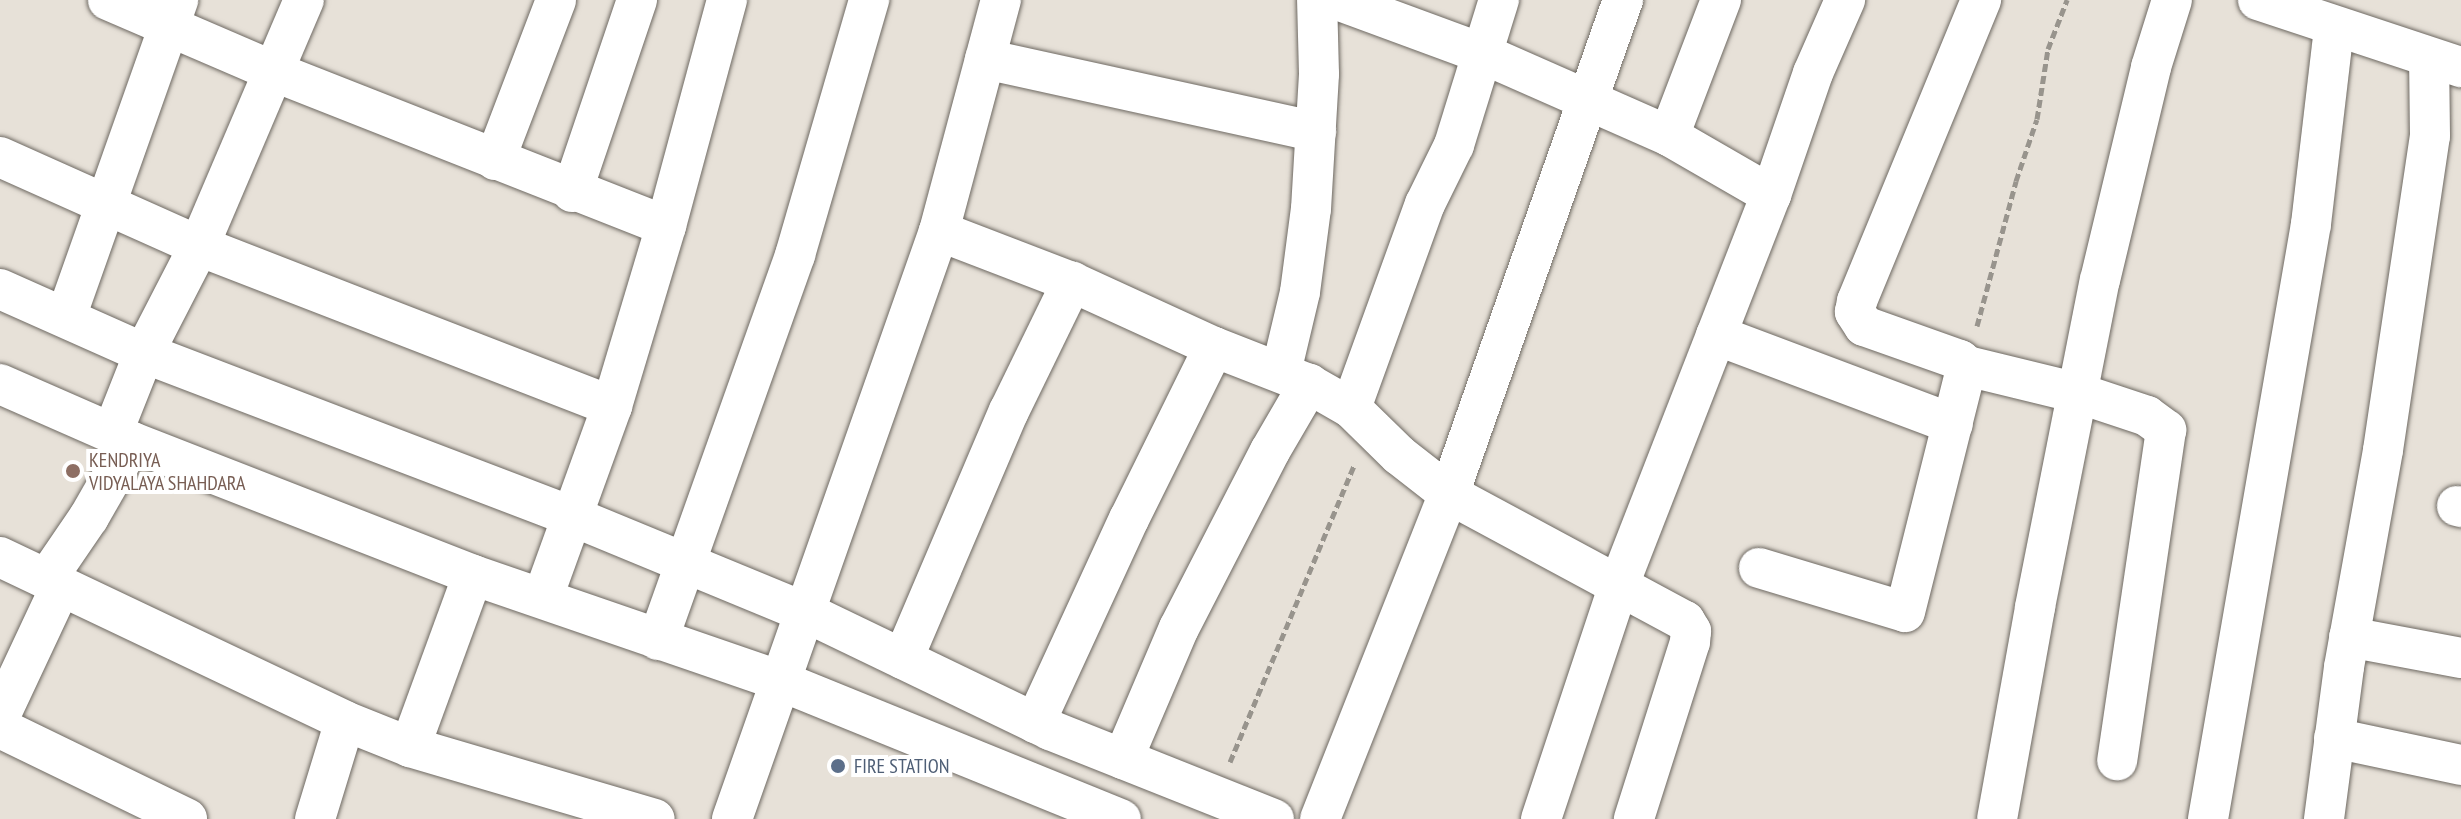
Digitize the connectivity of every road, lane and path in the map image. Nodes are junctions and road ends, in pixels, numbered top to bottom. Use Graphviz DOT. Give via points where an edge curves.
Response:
graph roads {
  1 [pos="108,0"];
  2 [pos="304,0"];
  3 [pos="556,0"];
  4 [pos="637,0"];
  5 [pos="727,0"];
  6 [pos="869,0"];
  7 [pos="1001,0"];
  8 [pos="1317,0"];
  9 [pos="1337,0"];
  10 [pos="1499,0"];
  11 [pos="1623,0"];
  12 [pos="1721,0"];
  13 [pos="1845,0"];
  14 [pos="1981,0"];
  15 [pos="2067,0"];
  16 [pos="2172,0"];
  17 [pos="2274,3"];
  18 [pos="173,13"];
  19 [pos="1422,14"];
  20 [pos="2334,27"];
  21 [pos="1481,53"];
  22 [pos="985,59"];
  23 [pos="2445,62"];
  24 [pos="275,72"];
  25 [pos="1588,101"];
  26 [pos="1316,132"];
  27 [pos="1669,136"];
  28 [pos="0,157"];
  29 [pos="495,160"];
  30 [pos="572,192"];
  31 [pos="1771,195"];
  32 [pos="107,202"];
  33 [pos="666,226"];
  34 [pos="939,231"];
  35 [pos="199,246"];
  36 [pos="1072,282"];
  37 [pos="0,289"];
  38 [pos="66,317"];
  39 [pos="1716,335"];
  40 [pos="1214,347"];
  41 [pos="1967,366"];
  42 [pos="136,372"];
  43 [pos="1295,378"];
  44 [pos="0,384"];
  45 [pos="2078,393"];
  46 [pos="612,406"];
  47 [pos="1362,419"];
  48 [pos="1953,424"];
  49 [pos="122,438"];
  50 [pos="1449,494"];
  51 [pos="574,517"];
  52 [pos="0,557"];
  53 [pos="685,565"];
  54 [pos="1759,568"];
  55 [pos="473,575"];
  56 [pos="54,582"];
  57 [pos="1618,587"];
  58 [pos="543,597"];
  59 [pos="807,613"];
  60 [pos="2349,637"];
  61 [pos="658,640"];
  62 [pos="2461,658"];
  63 [pos="903,659"];
  64 [pos="778,680"];
  65 [pos="0,716"];
  66 [pos="345,721"];
  67 [pos="1035,723"];
  68 [pos="0,728"];
  69 [pos="2334,738"];
  70 [pos="410,747"];
  71 [pos="1123,759"];
  72 [pos="2117,760"];
  73 [pos="2461,765"];
  74 [pos="1216,796"];
  75 [pos="1103,816"];
  76 [pos="187,819"];
  77 [pos="315,819"];
  78 [pos="655,819"];
  79 [pos="732,819"];
  80 [pos="1274,819"];
  81 [pos="1320,819"];
  82 [pos="1541,819"];
  83 [pos="1634,819"];
  84 [pos="1997,819"];
  85 [pos="2208,819"];
  86 [pos="2324,819"];
  1 -- 18 [label="street"];
  2 -- 24 [label="street"];
  3 -- 29 [label="street"];
  4 -- 30 [label="street"];
  5 -- 33 [label="street"];
  6 -- 53 [label="street" via="795,255"];
  7 -- 22 [label="street"];
  8 -- 26 [label="street"];
  9 -- 19 [label="street"];
  10 -- 21 [label="street"];
  11 -- 25 [label="street"];
  12 -- 27 [label="street"];
  13 -- 31 [label="street" via="1813,73"];
  14 -- 41 [label="street" via="1855,312 1864,326"];
  15 -- 41 [label="path" via="2048,49 2037,119"];
  16 -- 45 [label="street" via="2121,185"];
  17 -- 20 [label="street"];
  18 -- 24 [label="street"];
  18 -- 32 [label="street"];
  19 -- 21 [label="street"];
  20 -- 23 [label="street"];
  20 -- 85 [label="street" via="2306,254"];
  21 -- 25 [label="street"];
  21 -- 47 [label="street" via="1454,145 1425,204"];
  22 -- 26 [label="street"];
  22 -- 34 [label="street"];
  23 -- 60 [label="street"];
  24 -- 29 [label="street"];
  24 -- 35 [label="street"];
  25 -- 27 [label="street"];
  25 -- 50 [label="street"];
  26 -- 43 [label="street"];
  27 -- 31 [label="street"];
  28 -- 32 [label="street"];
  29 -- 30 [label="street"];
  30 -- 33 [label="street"];
  31 -- 39 [label="street"];
  32 -- 35 [label="street"];
  32 -- 38 [label="street"];
  33 -- 46 [label="street"];
  34 -- 36 [label="street"];
  34 -- 59 [label="street"];
  35 -- 42 [label="street"];
  35 -- 46 [label="street"];
  36 -- 40 [label="street"];
  36 -- 63 [label="street" via="1009,411"];
  37 -- 38 [label="street"];
  38 -- 42 [label="street"];
  39 -- 48 [label="street"];
  39 -- 57 [label="street"];
  40 -- 43 [label="street"];
  40 -- 67 [label="street"];
  41 -- 45 [label="street"];
  41 -- 48 [label="street"];
  42 -- 49 [label="street"];
  42 -- 51 [label="street"];
  43 -- 47 [label="street"];
  43 -- 71 [label="street" via="1270,451 1179,628"];
  44 -- 49 [label="street"];
  45 -- 72 [label="street" via="2147,416 2166,430"];
  45 -- 84 [label="street"];
  46 -- 51 [label="street"];
  47 -- 50 [label="street"];
  47 -- 74 [label="path" via="1353,466"];
  48 -- 54 [label="street" via="1905,612"];
  49 -- 55 [label="street"];
  49 -- 56 [label="street"];
  50 -- 57 [label="street"];
  50 -- 81 [label="street"];
  51 -- 53 [label="street"];
  51 -- 58 [label="street"];
  52 -- 56 [label="street"];
  53 -- 59 [label="street"];
  53 -- 61 [label="street"];
  55 -- 58 [label="street"];
  55 -- 70 [label="street"];
  56 -- 65 [label="street"];
  56 -- 66 [label="street"];
  57 -- 82 [label="street"];
  57 -- 83 [label="street" via="1677,615 1691,631"];
  58 -- 61 [label="street"];
  59 -- 63 [label="street"];
  59 -- 64 [label="street"];
  60 -- 62 [label="street"];
  60 -- 69 [label="street"];
  61 -- 64 [label="street"];
  63 -- 67 [label="street"];
  64 -- 75 [label="street"];
  64 -- 79 [label="street"];
  66 -- 70 [label="street"];
  66 -- 77 [label="street"];
  67 -- 71 [label="street"];
  68 -- 76 [label="street"];
  69 -- 73 [label="street"];
  69 -- 86 [label="street"];
  70 -- 78 [label="street"];
  71 -- 74 [label="street"];
  74 -- 80 [label="street"];
}
